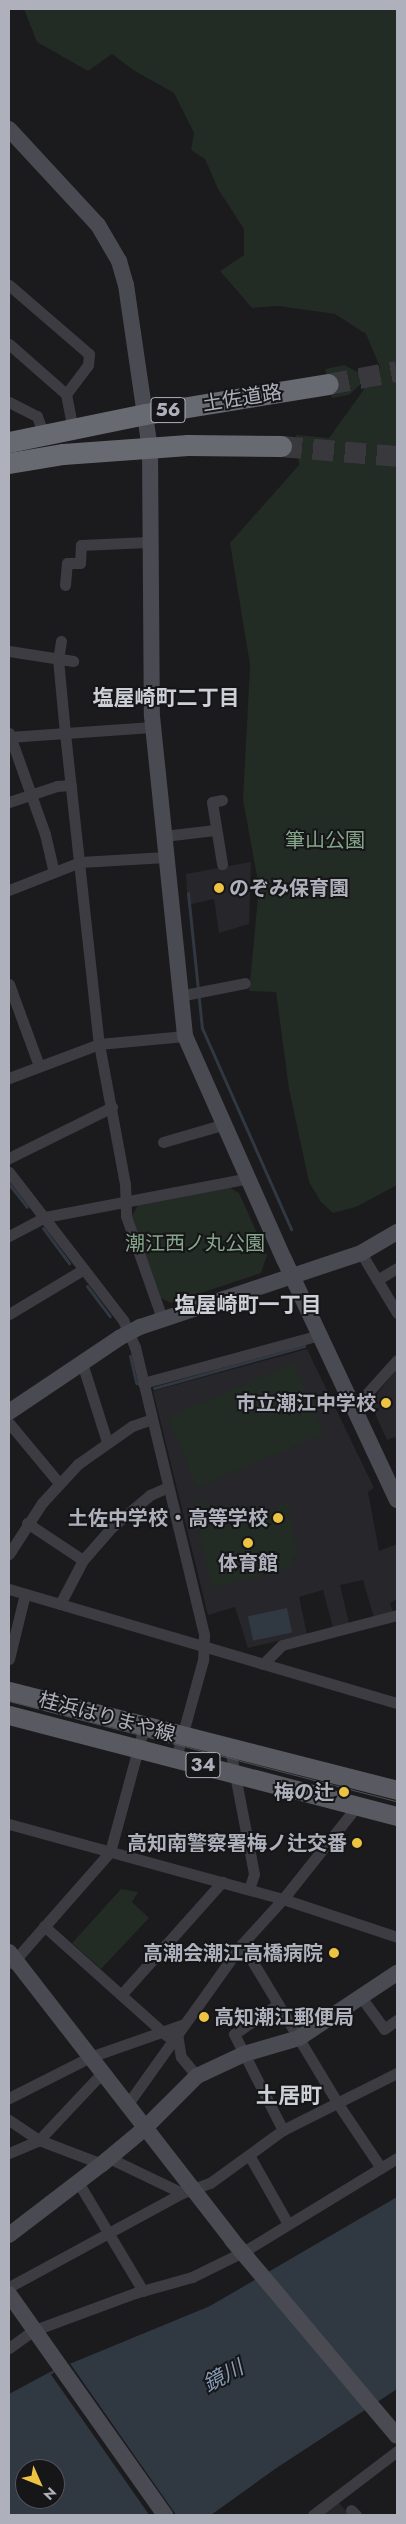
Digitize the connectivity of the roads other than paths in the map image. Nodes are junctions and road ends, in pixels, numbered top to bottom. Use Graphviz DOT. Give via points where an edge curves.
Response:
graph roads {
  1 [pos="9,129"];
  2 [pos="9,285"];
  3 [pos="9,344"];
  4 [pos="328,384"];
  5 [pos="66,394"];
  6 [pos="9,402"];
  7 [pos="145,414"];
  8 [pos="73,429"];
  9 [pos="44,436"];
  10 [pos="9,442"];
  11 [pos="281,446"];
  12 [pos="150,450"];
  13 [pos="9,463"];
  14 [pos="148,542"];
  15 [pos="64,585"];
  16 [pos="61,641"];
  17 [pos="9,651"];
  18 [pos="58,660"];
  19 [pos="72,661"];
  20 [pos="152,727"];
  21 [pos="64,733"];
  22 [pos="9,735"];
  23 [pos="71,785"];
  24 [pos="28,795"];
  25 [pos="222,800"];
  26 [pos="9,802"];
  27 [pos="215,830"];
  28 [pos="164,836"];
  29 [pos="166,857"];
  30 [pos="80,862"];
  31 [pos="222,864"];
  32 [pos="54,872"];
  33 [pos="9,890"];
  34 [pos="245,983"];
  35 [pos="9,984"];
  36 [pos="178,996"];
  37 [pos="185,1036"];
  38 [pos="99,1044"];
  39 [pos="40,1066"];
  40 [pos="9,1078"];
  41 [pos="112,1107"];
  42 [pos="225,1124"];
  43 [pos="163,1142"];
  44 [pos="9,1158"];
  45 [pos="9,1172"];
  46 [pos="249,1178"];
  47 [pos="124,1200"];
  48 [pos="45,1217"];
  49 [pos="397,1232"];
  50 [pos="9,1236"];
  51 [pos="361,1253"];
  52 [pos="397,1268"];
  53 [pos="84,1269"];
  54 [pos="292,1274"];
  55 [pos="377,1280"];
  56 [pos="397,1313"];
  57 [pos="9,1314"];
  58 [pos="162,1318"];
  59 [pos="130,1332"];
  60 [pos="320,1335"];
  61 [pos="397,1360"];
  62 [pos="82,1363"];
  63 [pos="144,1383"];
  64 [pos="354,1408"];
  65 [pos="9,1412"];
  66 [pos="152,1419"];
  67 [pos="9,1423"];
  68 [pos="107,1442"];
  69 [pos="59,1483"];
  70 [pos="168,1487"];
  71 [pos="397,1500"];
  72 [pos="27,1523"];
  73 [pos="9,1554"];
  74 [pos="83,1560"];
  75 [pos="9,1589"];
  76 [pos="25,1594"];
  77 [pos="60,1604"];
  78 [pos="397,1615"];
  79 [pos="205,1647"];
  80 [pos="9,1659"];
  81 [pos="263,1664"];
  82 [pos="9,1691"];
  83 [pos="397,1703"];
  84 [pos="9,1714"];
  85 [pos="144,1727"];
  86 [pos="182,1737"];
  87 [pos="139,1748"];
  88 [pos="230,1749"];
  89 [pos="176,1758"];
  90 [pos="234,1773"];
  91 [pos="397,1790"];
  92 [pos="357,1806"];
  93 [pos="397,1816"];
  94 [pos="9,1824"];
  95 [pos="110,1852"];
  96 [pos="222,1882"];
  97 [pos="249,1889"];
  98 [pos="283,1899"];
  99 [pos="44,1926"];
  100 [pos="397,1937"];
  101 [pos="242,1944"];
  102 [pos="11,1958"];
  103 [pos="397,1973"];
  104 [pos="121,1994"];
  105 [pos="361,1997"];
  106 [pos="278,2004"];
  107 [pos="397,2020"];
  108 [pos="162,2032"];
  109 [pos="177,2033"];
  110 [pos="299,2038"];
  111 [pos="165,2053"];
  112 [pos="244,2054"];
  113 [pos="90,2057"];
  114 [pos="181,2057"];
  115 [pos="102,2073"];
  116 [pos="397,2073"];
  117 [pos="197,2076"];
  118 [pos="9,2098"];
  119 [pos="338,2104"];
  120 [pos="127,2105"];
  121 [pos="9,2120"];
  122 [pos="145,2128"];
  123 [pos="283,2130"];
  124 [pos="39,2140"];
  125 [pos="9,2153"];
  126 [pos="249,2155"];
  127 [pos="397,2158"];
  128 [pos="106,2161"];
  129 [pos="381,2168"];
  130 [pos="78,2182"];
  131 [pos="188,2191"];
  132 [pos="288,2224"];
  133 [pos="108,2233"];
  134 [pos="9,2234"];
  135 [pos="247,2257"];
  136 [pos="9,2287"];
  137 [pos="143,2291"];
  138 [pos="9,2294"];
  139 [pos="32,2331"];
  140 [pos="9,2348"];
  141 [pos="397,2436"];
  142 [pos="393,2457"];
  143 [pos="166,2515"];
  144 [pos="314,2515"];
  1 -- 7 [label="street" via="85,209 110,242 119,261"];
  2 -- 5 [label="street" via="89,354 88,365"];
  3 -- 5 [label="street"];
  4 -- 7 [label="highway, 土佐道路 / 56"];
  5 -- 8 [label="street"];
  6 -- 9 [label="street" via="37,416"];
  7 -- 8 [label="highway, 土佐道路 / 56"];
  7 -- 12 [label="street"];
  8 -- 9 [label="highway, 土佐道路 / 56"];
  9 -- 10 [label="highway, 土佐道路 / 56"];
  11 -- 12 [label="highway, 土佐道路 / 56" via="188,445"];
  12 -- 13 [label="highway, 土佐道路 / 56" via="63,454"];
  12 -- 14 [label="street"];
  14 -- 15 [label="street" via="81,545 80,563 67,563"];
  14 -- 20 [label="street"];
  16 -- 18 [label="street"];
  17 -- 18 [label="street"];
  18 -- 19 [label="street"];
  18 -- 21 [label="street"];
  20 -- 21 [label="street"];
  20 -- 28 [label="street"];
  21 -- 22 [label="street"];
  21 -- 23 [label="street"];
  22 -- 24 [label="street"];
  23 -- 24 [label="street"];
  23 -- 30 [label="street"];
  24 -- 26 [label="street"];
  24 -- 32 [label="street" via="45,834"];
  25 -- 27 [label="street" via="212,802"];
  27 -- 28 [label="street"];
  27 -- 31 [label="street"];
  28 -- 29 [label="street"];
  29 -- 30 [label="street"];
  29 -- 36 [label="street"];
  30 -- 32 [label="street"];
  30 -- 38 [label="street"];
  32 -- 33 [label="street"];
  34 -- 36 [label="street"];
  35 -- 39 [label="street"];
  36 -- 37 [label="street"];
  37 -- 38 [label="street"];
  37 -- 42 [label="street"];
  38 -- 39 [label="street"];
  38 -- 41 [label="street"];
  39 -- 40 [label="street"];
  41 -- 44 [label="street"];
  41 -- 47 [label="street" via="125,1184"];
  42 -- 43 [label="street"];
  42 -- 46 [label="street"];
  45 -- 48 [label="street"];
  46 -- 47 [label="street"];
  46 -- 54 [label="street"];
  47 -- 48 [label="street"];
  47 -- 58 [label="street" via="126,1216"];
  48 -- 50 [label="street"];
  48 -- 53 [label="street"];
  49 -- 51 [label="street"];
  51 -- 54 [label="street"];
  51 -- 55 [label="street"];
  52 -- 55 [label="street"];
  53 -- 57 [label="street"];
  53 -- 59 [label="street"];
  54 -- 58 [label="street"];
  54 -- 60 [label="street"];
  55 -- 56 [label="street"];
  58 -- 59 [label="street"];
  59 -- 62 [label="street"];
  59 -- 63 [label="street"];
  60 -- 63 [label="street"];
  60 -- 64 [label="street"];
  61 -- 64 [label="street"];
  62 -- 65 [label="street"];
  62 -- 68 [label="street"];
  63 -- 66 [label="street"];
  64 -- 71 [label="street"];
  66 -- 68 [label="street" via="132,1426"];
  66 -- 70 [label="street"];
  67 -- 69 [label="street"];
  68 -- 69 [label="street"];
  69 -- 72 [label="street"];
  70 -- 74 [label="street" via="132,1508"];
  70 -- 79 [label="street"];
  72 -- 73 [label="street"];
  72 -- 74 [label="street"];
  74 -- 77 [label="street"];
  75 -- 76 [label="street"];
  76 -- 77 [label="street"];
  76 -- 80 [label="street"];
  77 -- 79 [label="street"];
  78 -- 81 [label="street" via="282,1645"];
  79 -- 81 [label="street"];
  79 -- 86 [label="street"];
  81 -- 83 [label="street"];
  82 -- 85 [label="main road, 桂浜はりまや線 / 34"];
  84 -- 87 [label="main road, 桂浜はりまや線 / 34"];
  85 -- 86 [label="main road, 桂浜はりまや線 / 34"];
  85 -- 87 [label="street"];
  86 -- 88 [label="main road, 桂浜はりまや線 / 34"];
  86 -- 89 [label="street"];
  87 -- 89 [label="main road, 桂浜はりまや線 / 34"];
  87 -- 95 [label="street"];
  88 -- 90 [label="street"];
  88 -- 91 [label="main road, 桂浜はりまや線 / 34"];
  89 -- 90 [label="main road, 桂浜はりまや線 / 34"];
  90 -- 92 [label="main road, 桂浜はりまや線 / 34"];
  90 -- 97 [label="street" via="254,1874"];
  92 -- 93 [label="main road, 桂浜はりまや線 / 34"];
  92 -- 98 [label="street"];
  94 -- 95 [label="street"];
  95 -- 96 [label="street"];
  95 -- 99 [label="street"];
  96 -- 97 [label="street"];
  96 -- 104 [label="street"];
  97 -- 98 [label="street"];
  98 -- 100 [label="street"];
  98 -- 101 [label="street"];
  99 -- 102 [label="street"];
  99 -- 104 [label="street"];
  101 -- 106 [label="street"];
  101 -- 109 [label="street"];
  102 -- 113 [label="street"];
  103 -- 105 [label="street"];
  104 -- 108 [label="street"];
  105 -- 107 [label="street" via="384,2029"];
  105 -- 110 [label="street"];
  106 -- 110 [label="street"];
  106 -- 112 [label="street" via="234,2034"];
  108 -- 109 [label="street"];
  108 -- 109 [label="street"];
  108 -- 113 [label="street"];
  109 -- 111 [label="street"];
  109 -- 114 [label="street"];
  110 -- 112 [label="street"];
  110 -- 119 [label="street"];
  111 -- 114 [label="street"];
  111 -- 120 [label="street"];
  112 -- 117 [label="street"];
  112 -- 123 [label="street"];
  113 -- 115 [label="street"];
  113 -- 118 [label="street"];
  114 -- 117 [label="street"];
  115 -- 120 [label="street"];
  115 -- 124 [label="street"];
  116 -- 119 [label="street"];
  117 -- 122 [label="street"];
  119 -- 123 [label="street"];
  119 -- 129 [label="street"];
  120 -- 122 [label="street"];
  121 -- 124 [label="street"];
  122 -- 128 [label="street"];
  122 -- 131 [label="street"];
  123 -- 126 [label="street"];
  124 -- 125 [label="street"];
  124 -- 128 [label="street"];
  126 -- 131 [label="street" via="210,2183"];
  126 -- 132 [label="street"];
  127 -- 129 [label="street"];
  128 -- 130 [label="street"];
  128 -- 131 [label="street"];
  129 -- 132 [label="street"];
  130 -- 133 [label="street"];
  130 -- 134 [label="street"];
  131 -- 133 [label="street"];
  131 -- 135 [label="street"];
  132 -- 135 [label="street"];
  133 -- 136 [label="street"];
  133 -- 137 [label="street"];
  135 -- 137 [label="street"];
  135 -- 141 [label="street"];
  137 -- 139 [label="street"];
  138 -- 139 [label="street"];
  139 -- 140 [label="street"];
  139 -- 143 [label="street"];
  142 -- 144 [label="street"];
}
